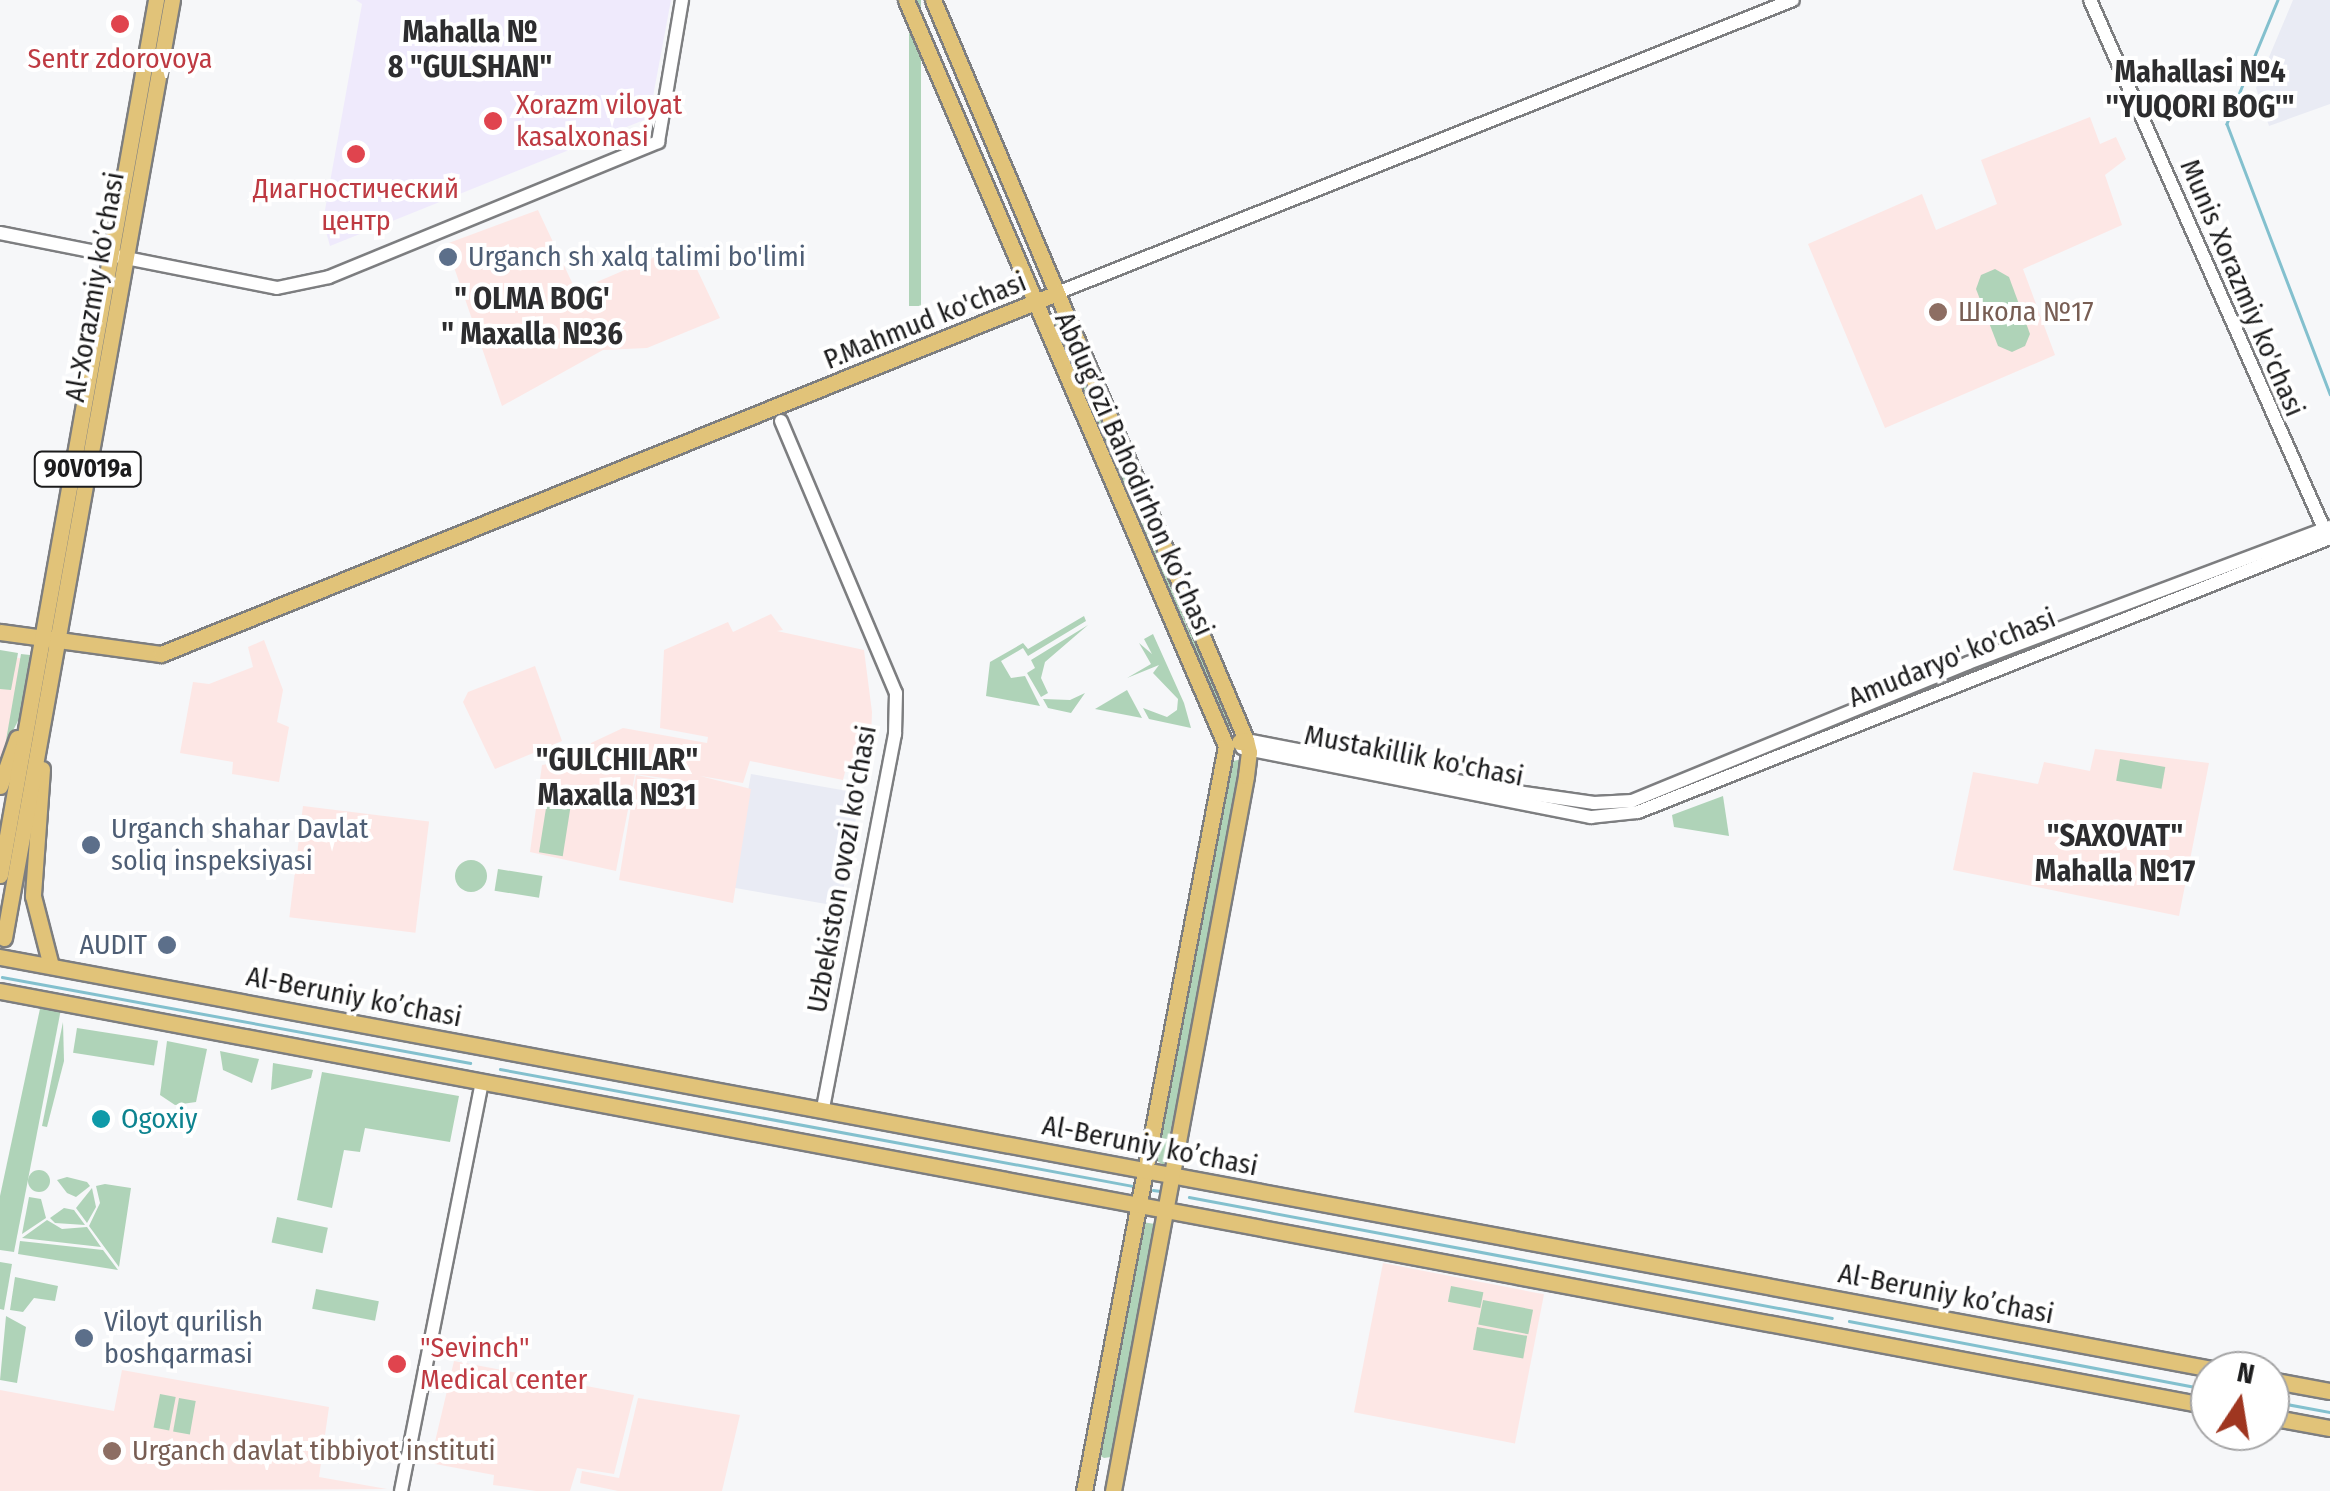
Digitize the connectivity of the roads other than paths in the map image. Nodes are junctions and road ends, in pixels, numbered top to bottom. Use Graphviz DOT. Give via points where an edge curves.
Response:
graph roads {
  1 [pos="156,0"];
  2 [pos="172,0"];
  3 [pos="682,0"];
  4 [pos="906,0"];
  5 [pos="932,0"];
  6 [pos="1793,0"];
  7 [pos="2090,0"];
  8 [pos="0,233"];
  9 [pos="119,258"];
  10 [pos="1057,293"];
  11 [pos="1032,304"];
  12 [pos="781,421"];
  13 [pos="2328,534"];
  14 [pos="0,632"];
  15 [pos="57,641"];
  16 [pos="32,697"];
  17 [pos="42,724"];
  18 [pos="1247,744"];
  19 [pos="1226,746"];
  20 [pos="0,786"];
  21 [pos="1593,810"];
  22 [pos="0,874"];
  23 [pos="4,938"];
  24 [pos="0,957"];
  25 [pos="51,966"];
  26 [pos="0,991"];
  27 [pos="490,1048"];
  28 [pos="482,1083"];
  29 [pos="823,1108"];
  30 [pos="1145,1171"];
  31 [pos="1174,1176"];
  32 [pos="1138,1208"];
  33 [pos="1167,1214"];
  34 [pos="2190,1365"];
  35 [pos="2290,1384"];
  36 [pos="2330,1391"];
  37 [pos="2190,1402"];
  38 [pos="2290,1421"];
  39 [pos="2330,1428"];
  40 [pos="401,1491"];
  41 [pos="1084,1491"];
  42 [pos="1113,1491"];
  1 -- 9 [label="main road, Al-Xorazmiy ko’chasi / 90V019a"];
  2 -- 9 [label="main road, Al-Xorazmiy ko’chasi / 90V019a"];
  3 -- 9 [label="street" via="658,142 296,287"];
  4 -- 11 [label="main road, Abdug’ozi Bahodirhon ko’chasi"];
  5 -- 10 [label="main road, Abdug’ozi Bahodirhon ko’chasi"];
  6 -- 10 [label="street, P.Mahmud ko'chasi"];
  7 -- 13 [label="street, Munis Xorazmiy ko'chasi"];
  8 -- 9 [label="street"];
  9 -- 15 [label="main road, Al-Xorazmiy ko’chasi / 90V019a"];
  10 -- 11 [label="main road, P.Mahmud ko'chasi"];
  10 -- 18 [label="main road, Abdug’ozi Bahodirhon ko’chasi"];
  11 -- 15 [label="main road, P.Mahmud ko'chasi" via="161,654"];
  11 -- 19 [label="main road, Abdug’ozi Bahodirhon ko’chasi"];
  12 -- 29 [label="street, Uzbekiston ovozi ko'chasi" via="896,692 896,734"];
  13 -- 21 [label="street, Amudaryo' ko'chasi" via="1638,812"];
  14 -- 15 [label="main road, P.Mahmud ko'chasi"];
  15 -- 16 [label="main road, Al-Xorazmiy ko’chasi / 90V019a"];
  15 -- 17 [label="main road, Al-Xorazmiy ko’chasi / 90V019a"];
  16 -- 20 [label="main road"];
  16 -- 22 [label="main road, Al-Xorazmiy ko’chasi / 90V019a"];
  17 -- 23 [label="main road, Al-Xorazmiy ko’chasi / 90V019a"];
  17 -- 25 [label="main road" via="33,896"];
  18 -- 19 [label="main road"];
  18 -- 21 [label="street, Mustakillik ko'chasi"];
  18 -- 31 [label="main road"];
  19 -- 30 [label="main road"];
  24 -- 25 [label="main road, Al-Beruniy ko’chasi"];
  25 -- 27 [label="main road, Al-Beruniy ko’chasi"];
  26 -- 28 [label="main road"];
  27 -- 28 [label="main road"];
  27 -- 29 [label="main road, Al-Beruniy ko’chasi"];
  28 -- 32 [label="main road"];
  28 -- 40 [label="street"];
  29 -- 30 [label="main road, Al-Beruniy ko’chasi"];
  30 -- 31 [label="main road, Al-Beruniy ko’chasi"];
  30 -- 32 [label="main road"];
  31 -- 33 [label="main road"];
  31 -- 34 [label="main road, Al-Beruniy ko’chasi"];
  32 -- 33 [label="main road"];
  32 -- 41 [label="main road"];
  33 -- 37 [label="main road"];
  33 -- 42 [label="main road"];
  35 -- 36 [label="main road"];
  38 -- 39 [label="main road"];
}
